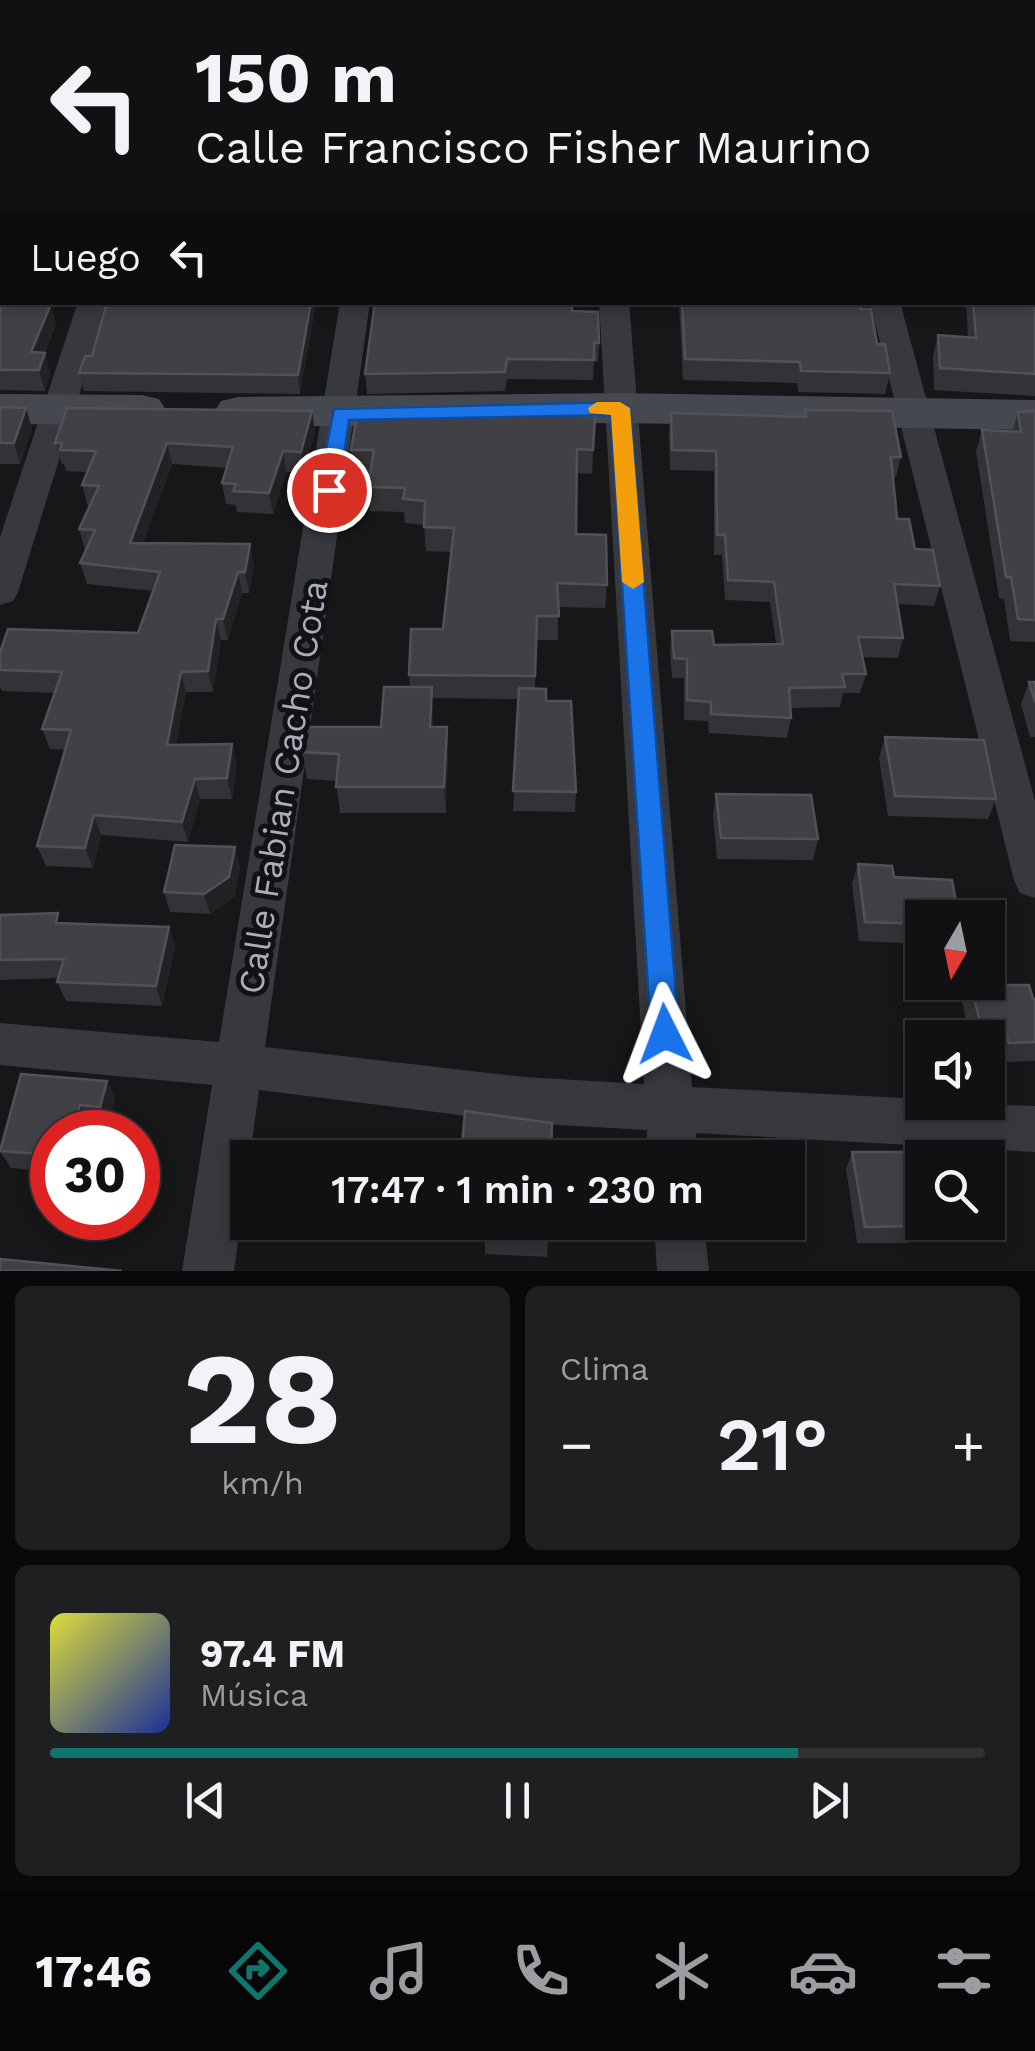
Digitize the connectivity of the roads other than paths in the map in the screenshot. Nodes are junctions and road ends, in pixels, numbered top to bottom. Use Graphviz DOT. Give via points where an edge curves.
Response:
graph roads {
  1 [pos="92,305"];
  2 [pos="355,305"];
  3 [pos="614,305"];
  4 [pos="886,305"];
  5 [pos="0,408"];
  6 [pos="620,408"];
  7 [pos="59,409"];
  8 [pos="912,413"];
  9 [pos="340,414"];
  10 [pos="1035,415"];
  11 [pos="0,592"];
  12 [pos="1035,880"];
  13 [pos="0,1044"];
  14 [pos="240,1066"];
  15 [pos="669,1107"];
  16 [pos="1035,1129"];
  17 [pos="672,1140"];
  18 [pos="680,1240"];
  19 [pos="208,1271"];
  20 [pos="683,1271"];
  1 -- 7 [label="street"];
  2 -- 9 [label="street, Calle Fabian Cacho Cota"];
  3 -- 6 [label="street"];
  4 -- 8 [label="street"];
  5 -- 7 [label="street"];
  6 -- 8 [label="street"];
  6 -- 9 [label="street"];
  6 -- 15 [label="street"];
  7 -- 9 [label="street"];
  7 -- 11 [label="street"];
  8 -- 10 [label="street"];
  8 -- 12 [label="street"];
  9 -- 14 [label="street, Calle Fabian Cacho Cota"];
  13 -- 14 [label="street"];
  14 -- 15 [label="street" via="524,1100"];
  14 -- 19 [label="street, Calle Fabian Cacho Cota"];
  15 -- 16 [label="street"];
  15 -- 17 [label="street"];
  18 -- 20 [label="street"];
}
